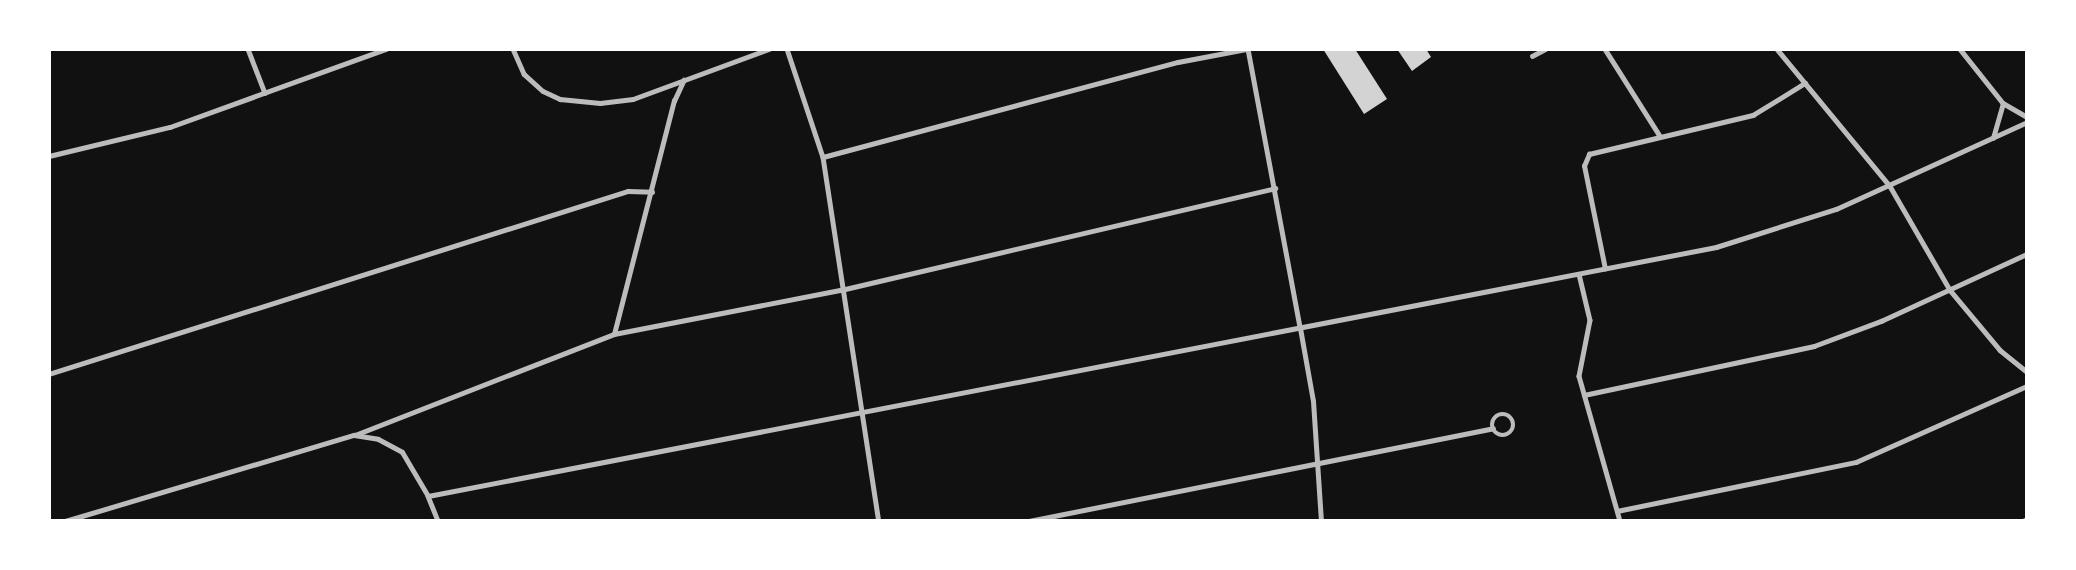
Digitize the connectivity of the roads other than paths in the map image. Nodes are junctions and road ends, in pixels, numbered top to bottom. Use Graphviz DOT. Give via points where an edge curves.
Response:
graph roads {
  1 [pos="248,49"];
  2 [pos="386,49"];
  3 [pos="513,49"];
  4 [pos="769,49"];
  5 [pos="787,49"];
  6 [pos="1247,49"];
  7 [pos="1545,49"];
  8 [pos="1605,49"];
  9 [pos="1777,49"];
  10 [pos="1960,49"];
  11 [pos="1532,56"];
  12 [pos="685,79"];
  13 [pos="1805,83"];
  14 [pos="265,93"];
  15 [pos="2003,103"];
  16 [pos="2027,120"];
  17 [pos="1660,136"];
  18 [pos="1993,138"];
  19 [pos="49,156"];
  20 [pos="823,157"];
  21 [pos="1890,186"];
  22 [pos="1275,188"];
  23 [pos="652,192"];
  24 [pos="2027,254"];
  25 [pos="1605,269"];
  26 [pos="1579,274"];
  27 [pos="1950,289"];
  28 [pos="841,290"];
  29 [pos="1300,328"];
  30 [pos="614,334"];
  31 [pos="2027,372"];
  32 [pos="49,374"];
  33 [pos="2027,386"];
  34 [pos="1584,395"];
  35 [pos="863,412"];
  36 [pos="1493,428"];
  37 [pos="354,435"];
  38 [pos="1317,462"];
  39 [pos="428,496"];
  40 [pos="1617,511"];
  41 [pos="65,521"];
  42 [pos="438,521"];
  43 [pos="880,521"];
  44 [pos="1029,521"];
  45 [pos="1321,521"];
  46 [pos="1620,521"];
  1 -- 14 [label="street"];
  2 -- 14 [label="street"];
  3 -- 12 [label="street" via="533,84 570,101 622,101"];
  4 -- 12 [label="street"];
  5 -- 20 [label="street"];
  6 -- 20 [label="street" via="1178,62"];
  6 -- 22 [label="street"];
  7 -- 11 [label="street"];
  8 -- 17 [label="street"];
  9 -- 13 [label="street"];
  10 -- 15 [label="street"];
  12 -- 23 [label="street" via="674,101"];
  13 -- 17 [label="street" via="1753,115"];
  13 -- 21 [label="street"];
  14 -- 19 [label="street" via="148,134"];
  15 -- 16 [label="street"];
  15 -- 18 [label="street"];
  16 -- 18 [label="street"];
  17 -- 25 [label="street" via="1593,151 1585,159"];
  18 -- 21 [label="street"];
  20 -- 28 [label="street"];
  21 -- 25 [label="street" via="1763,235"];
  21 -- 27 [label="street"];
  22 -- 28 [label="street"];
  22 -- 29 [label="street"];
  23 -- 30 [label="street"];
  23 -- 32 [label="street" via="615,195"];
  24 -- 27 [label="street"];
  25 -- 26 [label="street"];
  26 -- 29 [label="street"];
  26 -- 34 [label="street" via="1590,320 1578,367"];
  27 -- 31 [label="street" via="2000,350"];
  27 -- 34 [label="street" via="1857,331 1784,354"];
  28 -- 30 [label="street"];
  28 -- 35 [label="street"];
  29 -- 35 [label="street"];
  29 -- 38 [label="street" via="1311,382"];
  30 -- 37 [label="street"];
  33 -- 40 [label="street" via="1856,462"];
  34 -- 40 [label="street"];
  35 -- 39 [label="street"];
  35 -- 43 [label="street"];
  36 -- 36 [label="street" via="1507,435 1513,420 1498,415"];
  36 -- 38 [label="street"];
  37 -- 39 [label="street" via="378,439 402,452"];
  37 -- 41 [label="street"];
  38 -- 44 [label="street"];
  38 -- 45 [label="street"];
  39 -- 42 [label="street"];
  40 -- 46 [label="street"];
}
